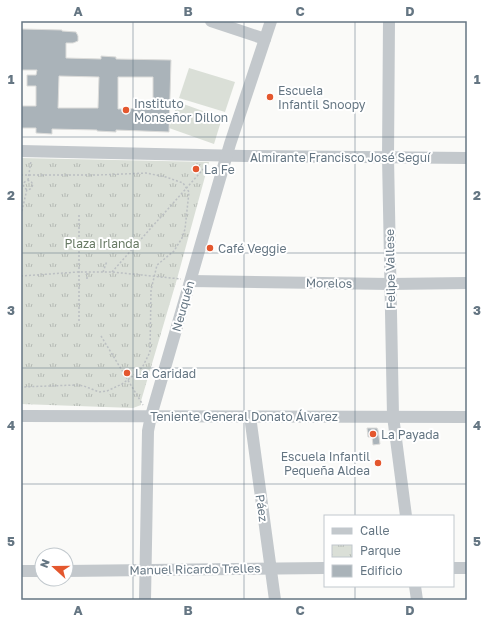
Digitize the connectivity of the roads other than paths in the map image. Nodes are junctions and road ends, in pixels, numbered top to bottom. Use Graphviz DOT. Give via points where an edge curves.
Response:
graph roads {
  1 [pos="211,21"];
  2 [pos="271,21"];
  3 [pos="389,21"];
  4 [pos="265,39"];
  5 [pos="27,152"];
  6 [pos="221,155"];
  7 [pos="388,157"];
  8 [pos="467,158"];
  9 [pos="191,281"];
  10 [pos="467,283"];
  11 [pos="390,284"];
  12 [pos="21,416"];
  13 [pos="151,416"];
  14 [pos="250,416"];
  15 [pos="393,416"];
  16 [pos="467,417"];
  17 [pos="406,515"];
  18 [pos="271,568"];
  19 [pos="324,568"];
  20 [pos="454,568"];
  21 [pos="467,568"];
  22 [pos="145,570"];
  23 [pos="21,571"];
  24 [pos="34,571"];
  25 [pos="74,571"];
  26 [pos="415,587"];
  27 [pos="145,600"];
  28 [pos="275,600"];
  29 [pos="417,600"];
  1 -- 4 [label="street"];
  2 -- 4 [label="street, Neuquén"];
  3 -- 7 [label="street, Felipe Vallese"];
  4 -- 6 [label="street, Neuquén"];
  5 -- 6 [label="street, Almirante Francisco José Seguí"];
  6 -- 7 [label="street, Almirante Francisco José Seguí"];
  6 -- 9 [label="street, Neuquén"];
  7 -- 8 [label="street, Almirante Francisco José Seguí"];
  7 -- 11 [label="street, Felipe Vallese"];
  9 -- 11 [label="street, Morelos"];
  9 -- 13 [label="street, Neuquén"];
  10 -- 11 [label="street, Morelos"];
  11 -- 15 [label="street, Felipe Vallese"];
  12 -- 13 [label="street, Teniente General Donato Álvarez"];
  13 -- 14 [label="street, Teniente General Donato Álvarez"];
  13 -- 22 [label="street, Neuquén" via="148,431"];
  14 -- 15 [label="street, Teniente General Donato Álvarez"];
  14 -- 18 [label="street, Páez"];
  15 -- 16 [label="street, Teniente General Donato Álvarez"];
  15 -- 17 [label="street, Felipe Vallese"];
  18 -- 19 [label="street, Manuel Ricardo Trelles"];
  18 -- 22 [label="street, Manuel Ricardo Trelles"];
  18 -- 28 [label="street, Páez"];
  20 -- 21 [label="street"];
  22 -- 25 [label="street, Manuel Ricardo Trelles"];
  22 -- 27 [label="street, Neuquén"];
  23 -- 24 [label="street"];
  26 -- 29 [label="street"];
}
